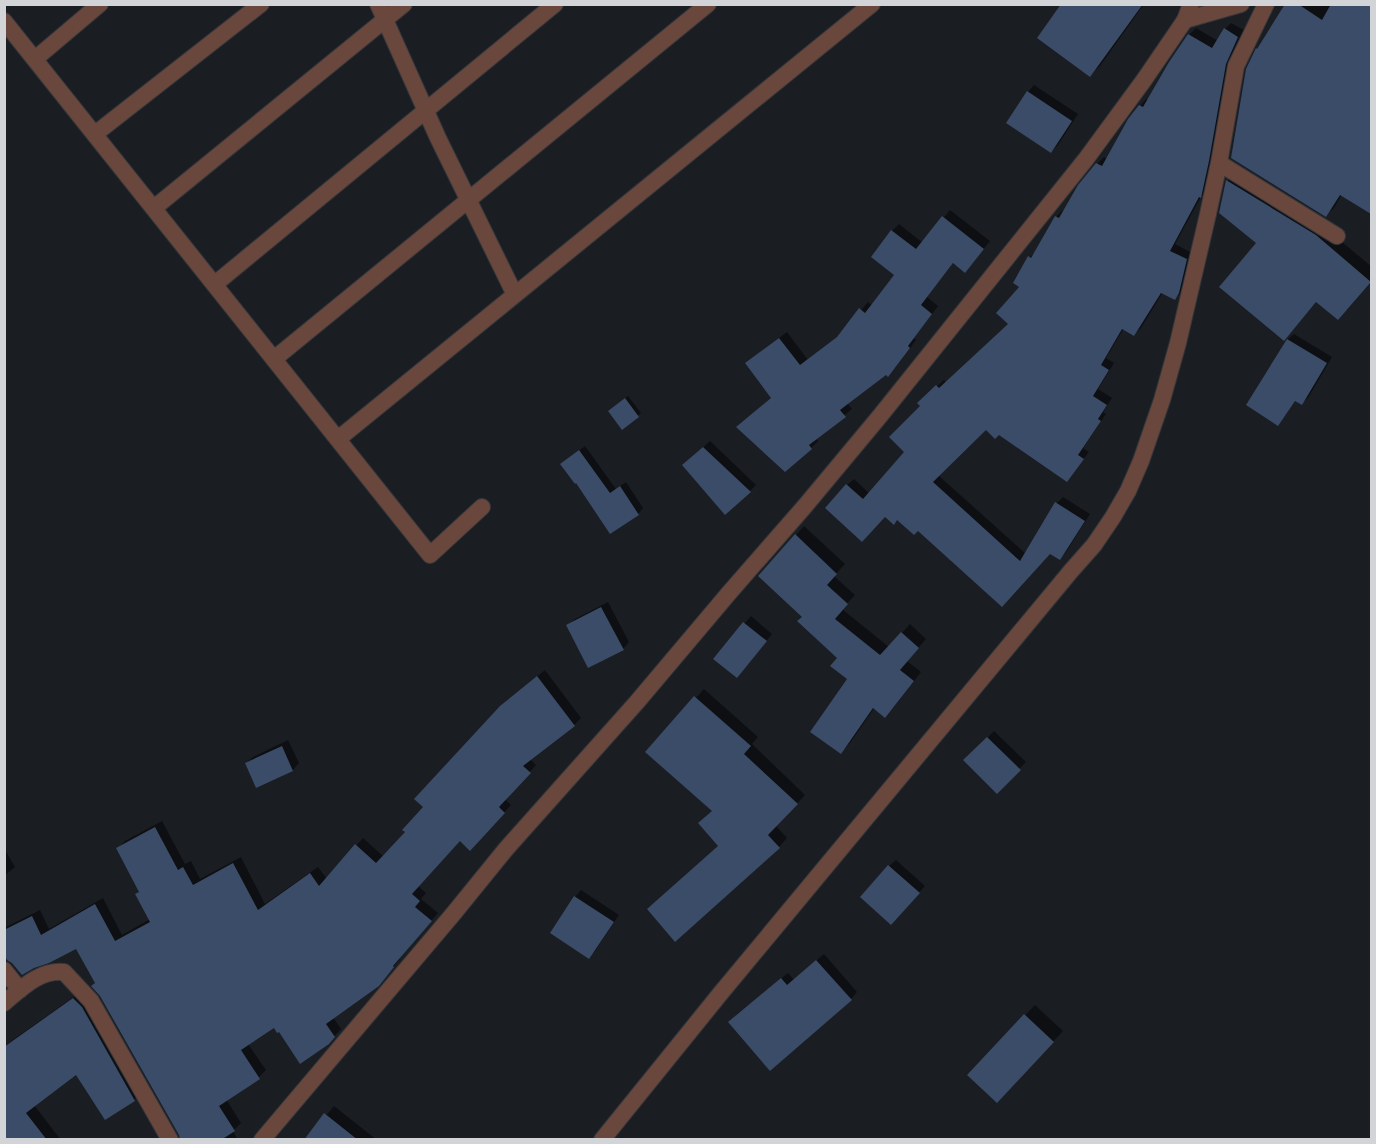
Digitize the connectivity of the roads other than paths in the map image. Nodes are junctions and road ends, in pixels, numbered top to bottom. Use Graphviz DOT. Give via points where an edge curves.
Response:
graph roads {
  1 [pos="100,4"];
  2 [pos="261,4"];
  3 [pos="378,4"];
  4 [pos="404,4"];
  5 [pos="555,4"];
  6 [pos="708,4"];
  7 [pos="872,4"];
  8 [pos="1241,4"];
  9 [pos="1266,4"];
  10 [pos="1188,12"];
  11 [pos="385,20"];
  12 [pos="4,21"];
  13 [pos="35,59"];
  14 [pos="426,111"];
  15 [pos="95,134"];
  16 [pos="1219,163"];
  17 [pos="469,201"];
  18 [pos="154,208"];
  19 [pos="1337,236"];
  20 [pos="215,284"];
  21 [pos="515,295"];
  22 [pos="274,358"];
  23 [pos="338,439"];
  24 [pos="482,507"];
  25 [pos="4,969"];
  26 [pos="20,990"];
  27 [pos="4,1003"];
  28 [pos="170,1140"];
  29 [pos="262,1140"];
  30 [pos="602,1140"];
  1 -- 13 [label="street"];
  2 -- 15 [label="street"];
  3 -- 11 [label="street"];
  4 -- 11 [label="street"];
  5 -- 14 [label="street"];
  6 -- 17 [label="street"];
  7 -- 21 [label="street"];
  8 -- 10 [label="street"];
  9 -- 16 [label="street" via="1236,66"];
  10 -- 29 [label="street" via="1086,159 880,416 637,702 506,849"];
  11 -- 14 [label="street"];
  11 -- 18 [label="street"];
  12 -- 13 [label="street"];
  13 -- 15 [label="street"];
  14 -- 17 [label="street"];
  14 -- 20 [label="street"];
  15 -- 18 [label="street"];
  16 -- 19 [label="street"];
  16 -- 30 [label="street" via="1162,400 1141,461 1113,517 1094,545"];
  17 -- 21 [label="street"];
  17 -- 22 [label="street"];
  18 -- 20 [label="street"];
  20 -- 22 [label="street"];
  21 -- 23 [label="street"];
  22 -- 23 [label="street"];
  23 -- 24 [label="street" via="430,555"];
  25 -- 26 [label="street"];
  26 -- 27 [label="street"];
  26 -- 28 [label="street" via="42,975 64,972 91,1001"];
}
